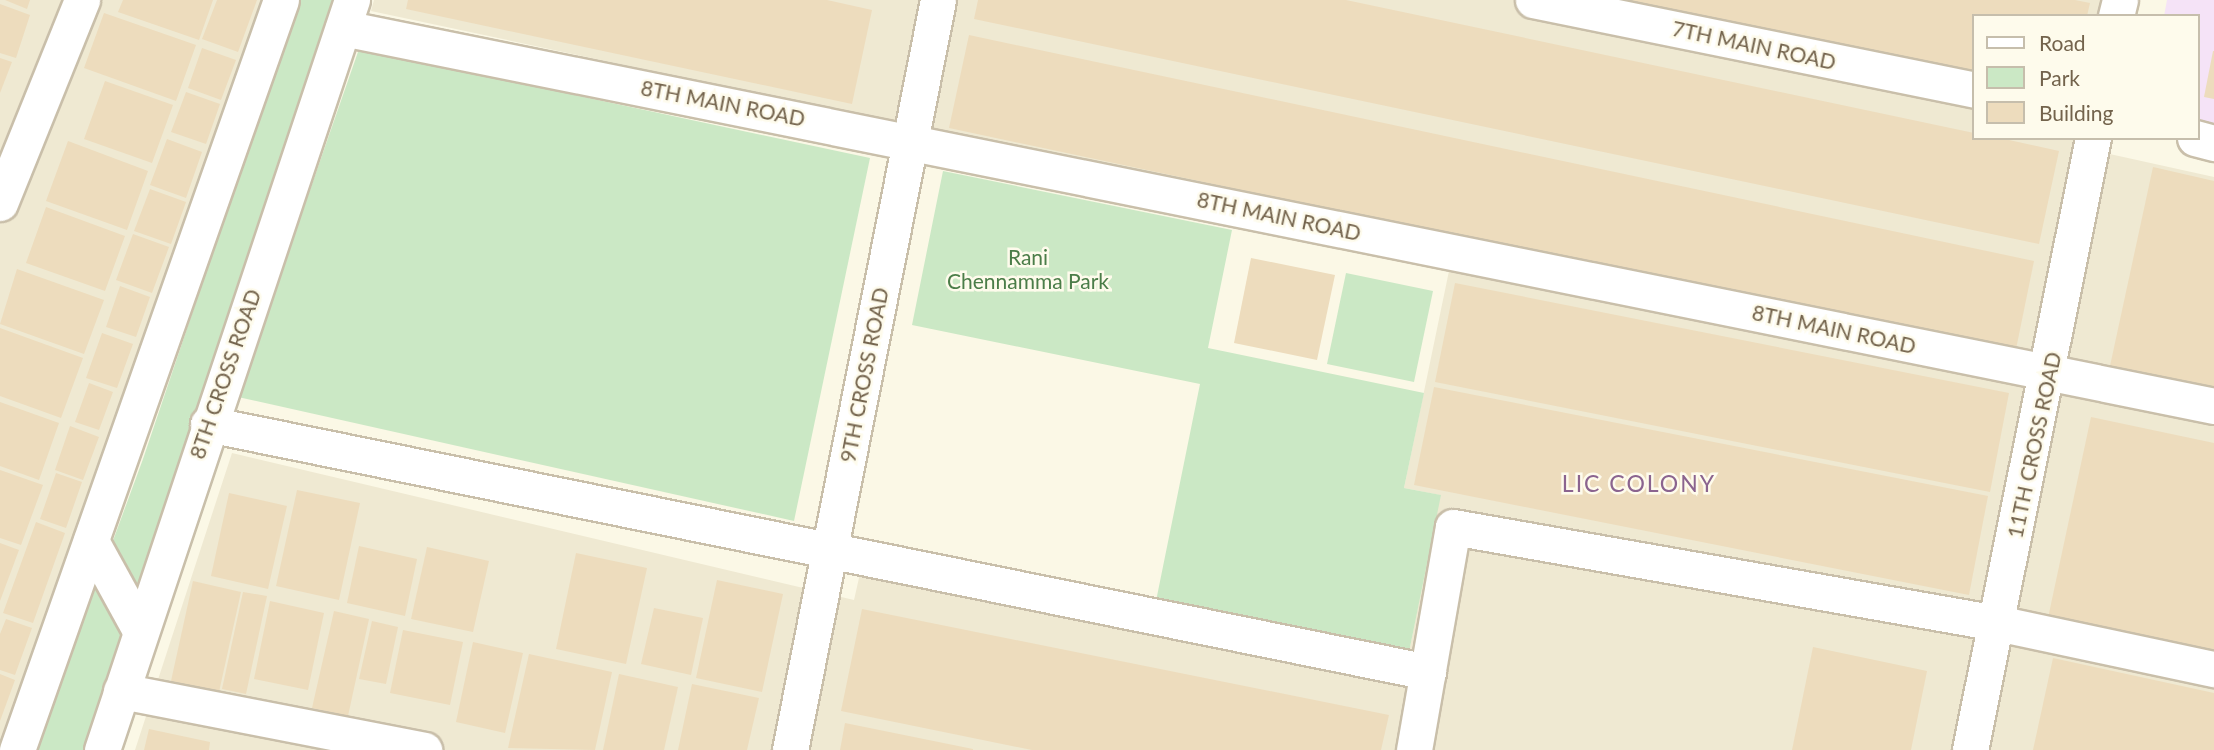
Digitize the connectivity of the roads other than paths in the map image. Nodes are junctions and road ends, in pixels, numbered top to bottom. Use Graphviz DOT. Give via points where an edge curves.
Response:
graph roads {
  1 [pos="82,0"];
  2 [pos="281,0"];
  3 [pos="938,0"];
  4 [pos="1533,0"];
  5 [pos="347,14"];
  6 [pos="1972,90"];
  7 [pos="2092,140"];
  8 [pos="910,141"];
  9 [pos="0,203"];
  10 [pos="2049,373"];
  11 [pos="2214,406"];
  12 [pos="208,424"];
  13 [pos="91,541"];
  14 [pos="829,550"];
  15 [pos="1997,623"];
  16 [pos="140,630"];
  17 [pos="2214,669"];
  18 [pos="1428,672"];
  19 [pos="121,691"];
  20 [pos="17,750"];
  21 [pos="102,750"];
  22 [pos="424,750"];
  23 [pos="790,750"];
  24 [pos="1414,750"];
  25 [pos="1970,750"];
  1 -- 9 [label="street"];
  2 -- 13 [label="street"];
  3 -- 8 [label="street, 9TH CROSS ROAD"];
  4 -- 6 [label="street, 7TH MAIN ROAD"];
  5 -- 8 [label="street, 8TH MAIN ROAD"];
  5 -- 12 [label="street, 8TH CROSS ROAD"];
  7 -- 10 [label="street, 11TH CROSS ROAD"];
  8 -- 10 [label="street, 8TH MAIN ROAD"];
  8 -- 14 [label="street, 9TH CROSS ROAD"];
  10 -- 11 [label="street, 8TH MAIN ROAD"];
  10 -- 15 [label="street, 11TH CROSS ROAD"];
  12 -- 14 [label="street"];
  12 -- 16 [label="street, 8TH CROSS ROAD"];
  13 -- 16 [label="street"];
  13 -- 20 [label="street"];
  14 -- 18 [label="street"];
  14 -- 23 [label="street, 9TH CROSS ROAD"];
  15 -- 17 [label="street"];
  15 -- 18 [label="street" via="1453,527"];
  15 -- 25 [label="street, 11TH CROSS ROAD"];
  16 -- 19 [label="street, 8TH CROSS ROAD"];
  18 -- 24 [label="street"];
  19 -- 21 [label="street, 8TH CROSS ROAD"];
  19 -- 22 [label="street"];
}
